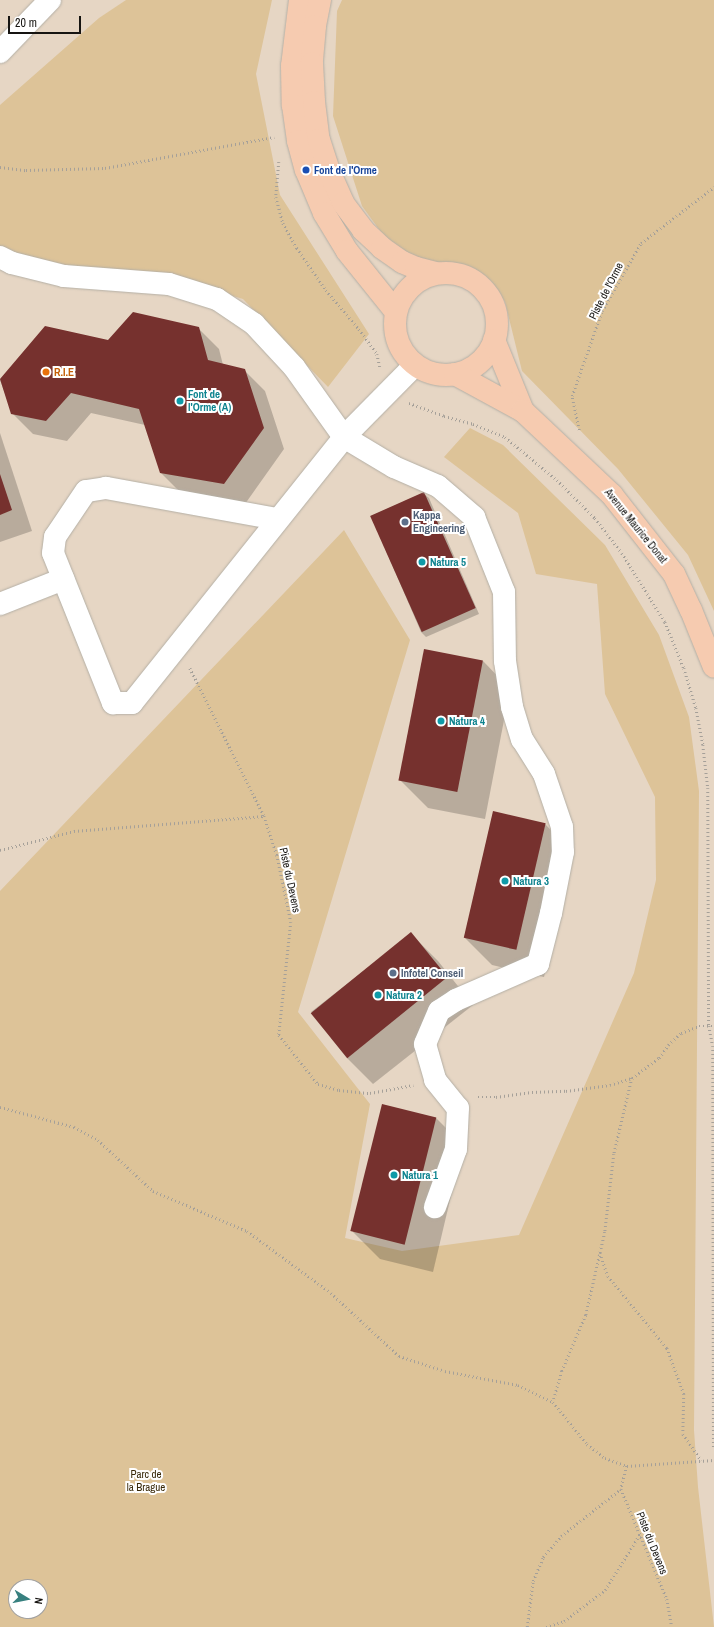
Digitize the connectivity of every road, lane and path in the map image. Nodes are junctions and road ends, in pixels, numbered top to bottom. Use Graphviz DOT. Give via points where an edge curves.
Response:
graph roads {
  1 [pos="50,0"];
  2 [pos="300,0"];
  3 [pos="320,0"];
  4 [pos="0,52"];
  5 [pos="275,137"];
  6 [pos="0,167"];
  7 [pos="714,187"];
  8 [pos="0,257"];
  9 [pos="436,273"];
  10 [pos="396,312"];
  11 [pos="494,340"];
  12 [pos="415,365"];
  13 [pos="456,374"];
  14 [pos="407,402"];
  15 [pos="523,411"];
  16 [pos="344,437"];
  17 [pos="576,459"];
  18 [pos="277,519"];
  19 [pos="62,579"];
  20 [pos="0,604"];
  21 [pos="178,644"];
  22 [pos="714,666"];
  23 [pos="264,816"];
  24 [pos="0,850"];
  25 [pos="709,1026"];
  26 [pos="714,1026"];
  27 [pos="632,1078"];
  28 [pos="435,1080"];
  29 [pos="449,1097"];
  30 [pos="0,1107"];
  31 [pos="435,1207"];
  32 [pos="600,1252"];
  33 [pos="553,1402"];
  34 [pos="714,1448"];
  35 [pos="714,1460"];
  36 [pos="702,1461"];
  37 [pos="628,1466"];
  38 [pos="621,1489"];
  39 [pos="640,1534"];
  40 [pos="527,1627"];
  41 [pos="546,1627"];
  42 [pos="672,1627"];
  1 -- 4 [label="lane"];
  2 -- 10 [label="main road" via="292,66 293,105 298,141 306,170 324,213 347,251"];
  3 -- 9 [label="main road" via="312,63 314,102 319,140 329,172 343,203 363,230 382,248 402,262"];
  5 -- 6 [label="path" via="105,168 26,170"];
  7 -- 17 [label="path, Piste de l'Orme" via="641,243 602,311 572,396 582,446"];
  8 -- 16 [label="lane" via="12,263 64,276 169,284 217,299 254,324 294,367"];
  9 -- 10 [label="main road" via="422,277 410,286 401,298"];
  9 -- 11 [label="main road" via="454,272 470,278 484,289 494,304 497,322"];
  10 -- 12 [label="main road" via="396,336 406,357"];
  11 -- 13 [label="main road" via="479,362 468,370"];
  11 -- 15 [label="main road"];
  12 -- 13 [label="main road" via="427,372 441,375"];
  12 -- 16 [label="lane"];
  13 -- 15 [label="main road"];
  14 -- 25 [label="path" via="505,437 557,480 595,518 622,553 665,622 684,668 696,708 708,788"];
  15 -- 17 [label="main road, Avenue Maurice Donat"];
  16 -- 18 [label="lane"];
  16 -- 28 [label="lane" via="394,467 438,486 474,516 504,592 506,661 512,707 522,739 544,774 562,827 563,852 538,964 456,1000 439,1011 425,1044"];
  17 -- 22 [label="main road, Avenue Maurice Donat" via="612,494 674,574"];
  18 -- 19 [label="lane" via="106,488 86,491 55,537 52,552"];
  18 -- 21 [label="lane"];
  19 -- 20 [label="lane"];
  19 -- 21 [label="lane" via="113,703 132,703"];
  21 -- 23 [label="path, Piste du Devens"];
  23 -- 24 [label="path" via="74,831"];
  23 -- 28 [label="path, Piste du Devens" via="277,855 291,922 279,1035 318,1084 338,1090 370,1093"];
  25 -- 26 [label="path"];
  25 -- 27 [label="path" via="699,1026 681,1033 659,1058"];
  25 -- 34 [label="path" via="713,1054"];
  27 -- 29 [label="path" via="610,1085 566,1091 496,1097"];
  27 -- 32 [label="path" via="614,1154"];
  28 -- 29 [label="lane"];
  29 -- 31 [label="lane" via="458,1108 456,1149"];
  30 -- 33 [label="path" via="74,1127 98,1140 153,1191 247,1231 332,1293 399,1356 444,1371 518,1384"];
  32 -- 33 [label="path" via="586,1315 562,1371"];
  32 -- 36 [label="path" via="608,1276 668,1348 684,1394 683,1434"];
  33 -- 37 [label="path" via="587,1444 605,1458"];
  35 -- 36 [label="path"];
  36 -- 37 [label="path"];
  37 -- 38 [label="path"];
  38 -- 39 [label="path, Piste du Devens"];
  38 -- 40 [label="path" via="561,1536 543,1557 533,1581"];
  39 -- 41 [label="path" via="605,1590 564,1621"];
  39 -- 42 [label="path, Piste du Devens" via="667,1599"];
}
